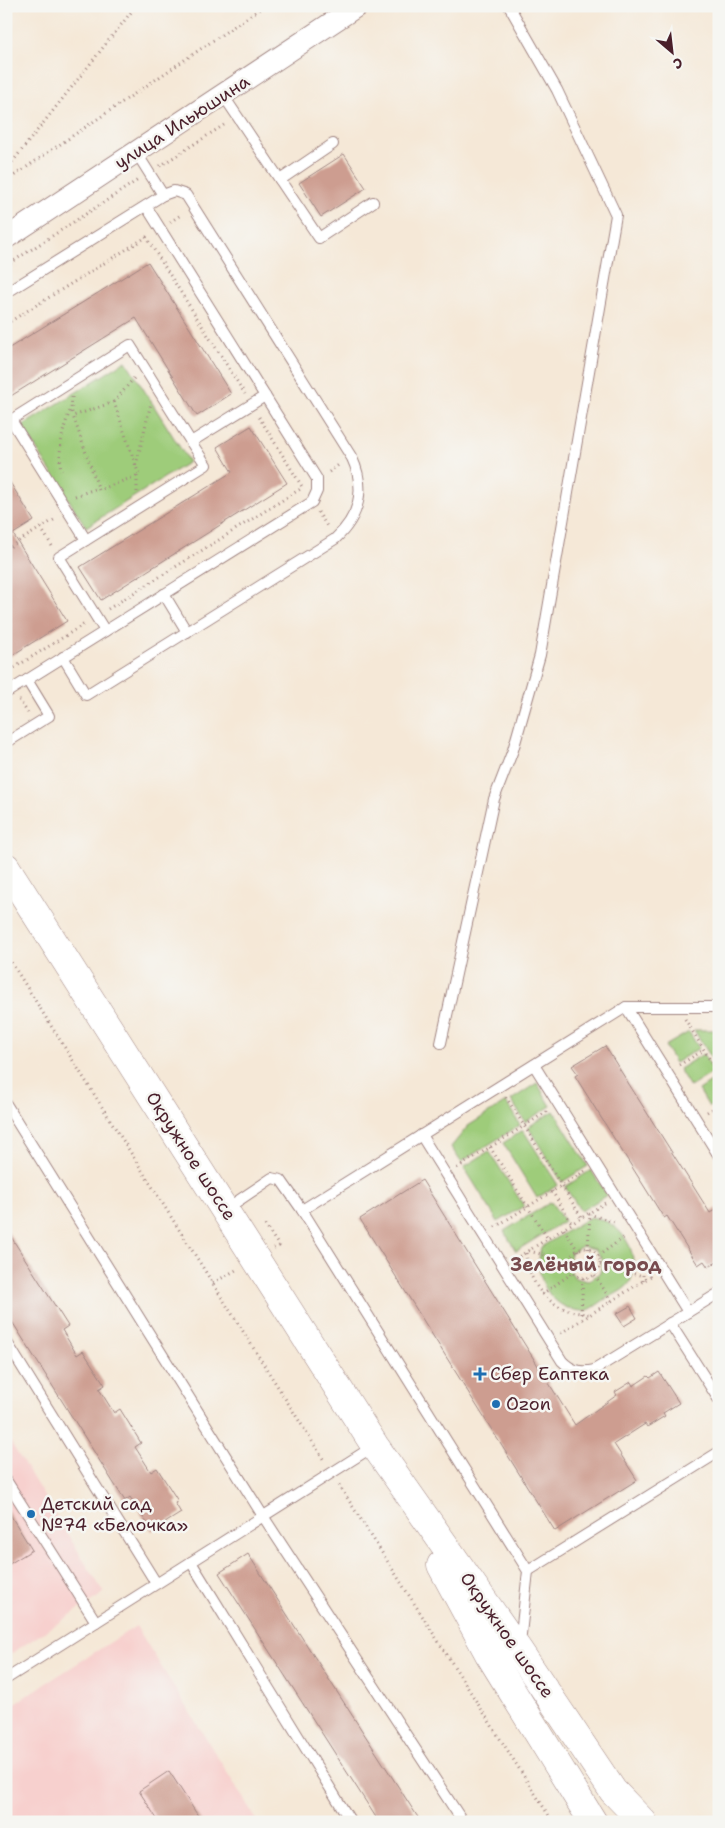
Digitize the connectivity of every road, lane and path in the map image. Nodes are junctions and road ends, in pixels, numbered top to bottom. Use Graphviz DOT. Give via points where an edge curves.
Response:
graph roads {
  1 [pos="136,6"];
  2 [pos="264,6"];
  3 [pos="357,6"];
  4 [pos="509,6"];
  5 [pos="223,95"];
  6 [pos="238,116"];
  7 [pos="333,144"];
  8 [pos="136,152"];
  9 [pos="6,170"];
  10 [pos="150,173"];
  11 [pos="280,180"];
  12 [pos="6,181"];
  13 [pos="164,195"];
  14 [pos="373,202"];
  15 [pos="146,206"];
  16 [pos="194,206"];
  17 [pos="160,228"];
  18 [pos="146,237"];
  19 [pos="6,238"];
  20 [pos="6,266"];
  21 [pos="6,293"];
  22 [pos="6,324"];
  23 [pos="143,366"];
  24 [pos="156,386"];
  25 [pos="265,396"];
  26 [pos="114,402"];
  27 [pos="251,404"];
  28 [pos="70,409"];
  29 [pos="191,442"];
  30 [pos="352,458"];
  31 [pos="136,466"];
  32 [pos="317,479"];
  33 [pos="98,488"];
  34 [pos="303,488"];
  35 [pos="64,500"];
  36 [pos="312,502"];
  37 [pos="68,511"];
  38 [pos="40,528"];
  39 [pos="335,539"];
  40 [pos="86,540"];
  41 [pos="6,549"];
  42 [pos="59,557"];
  43 [pos="164,594"];
  44 [pos="96,617"];
  45 [pos="105,631"];
  46 [pos="187,632"];
  47 [pos="63,657"];
  48 [pos="6,673"];
  49 [pos="27,680"];
  50 [pos="6,693"];
  51 [pos="6,737"];
  52 [pos="6,867"];
  53 [pos="6,954"];
  54 [pos="626,1007"];
  55 [pos="719,1007"];
  56 [pos="677,1008"];
  57 [pos="441,1043"];
  58 [pos="704,1050"];
  59 [pos="534,1065"];
  60 [pos="667,1073"];
  61 [pos="719,1074"];
  62 [pos="499,1086"];
  63 [pos="6,1104"];
  64 [pos="559,1104"];
  65 [pos="524,1126"];
  66 [pos="421,1135"];
  67 [pos="490,1147"];
  68 [pos="719,1156"];
  69 [pos="596,1164"];
  70 [pos="446,1175"];
  71 [pos="562,1186"];
  72 [pos="552,1191"];
  73 [pos="616,1196"];
  74 [pos="528,1207"];
  75 [pos="225,1210"];
  76 [pos="302,1210"];
  77 [pos="590,1214"];
  78 [pos="582,1218"];
  79 [pos="572,1224"];
  80 [pos="564,1229"];
  81 [pos="629,1234"];
  82 [pos="483,1235"];
  83 [pos="548,1239"];
  84 [pos="588,1249"];
  85 [pos="578,1251"];
  86 [pos="527,1252"];
  87 [pos="598,1256"];
  88 [pos="571,1262"];
  89 [pos="600,1265"];
  90 [pos="503,1267"];
  91 [pos="662,1269"];
  92 [pos="574,1272"];
  93 [pos="595,1274"];
  94 [pos="643,1276"];
  95 [pos="583,1278"];
  96 [pos="719,1293"];
  97 [pos="542,1294"];
  98 [pos="611,1301"];
  99 [pos="688,1312"];
  100 [pos="581,1314"];
  101 [pos="590,1314"];
  102 [pos="670,1323"];
  103 [pos="549,1340"];
  104 [pos="6,1341"];
  105 [pos="719,1400"];
  106 [pos="375,1446"];
  107 [pos="719,1452"];
  108 [pos="332,1473"];
  109 [pos="6,1480"];
  110 [pos="263,1516"];
  111 [pos="191,1562"];
  112 [pos="528,1571"];
  113 [pos="156,1583"];
  114 [pos="96,1622"];
  115 [pos="519,1651"];
  116 [pos="6,1679"];
  117 [pos="351,1822"];
  118 [pos="463,1822"];
  119 [pos="553,1822"];
  120 [pos="593,1822"];
  121 [pos="643,1822"];
  1 -- 9 [label="path"];
  2 -- 12 [label="path"];
  3 -- 5 [label="street, улица Ильюшина"];
  4 -- 57 [label="lane" via="557,90 616,214 540,655 514,750 494,800"];
  5 -- 6 [label="lane"];
  5 -- 8 [label="street, улица Ильюшина"];
  6 -- 10 [label="path"];
  6 -- 11 [label="lane"];
  7 -- 11 [label="lane"];
  8 -- 10 [label="lane"];
  8 -- 19 [label="street, улица Ильюшина"];
  10 -- 13 [label="lane"];
  10 -- 20 [label="path"];
  11 -- 14 [label="lane" via="319,238"];
  13 -- 15 [label="lane"];
  13 -- 16 [label="lane" via="180,192"];
  15 -- 17 [label="lane"];
  15 -- 21 [label="lane"];
  16 -- 17 [label="path"];
  16 -- 30 [label="lane"];
  17 -- 18 [label="path"];
  17 -- 25 [label="lane"];
  18 -- 22 [label="path"];
  18 -- 27 [label="path"];
  23 -- 24 [label="lane"];
  23 -- 26 [label="path"];
  23 -- 35 [label="lane" via="130,345 10,420"];
  24 -- 29 [label="lane"];
  24 -- 31 [label="path" via="144,423"];
  25 -- 27 [label="lane"];
  25 -- 32 [label="lane"];
  26 -- 31 [label="path"];
  26 -- 33 [label="path" via="73,416"];
  27 -- 29 [label="lane"];
  27 -- 34 [label="path"];
  28 -- 35 [label="path" via="63,427 59,461"];
  29 -- 40 [label="lane" via="206,465"];
  30 -- 32 [label="path"];
  30 -- 39 [label="lane" via="359,480 358,503 350,523"];
  31 -- 33 [label="path" via="139,475"];
  32 -- 34 [label="path"];
  32 -- 36 [label="lane" via="317,491"];
  33 -- 35 [label="path"];
  34 -- 36 [label="path"];
  34 -- 44 [label="path"];
  35 -- 37 [label="lane"];
  36 -- 39 [label="path"];
  36 -- 43 [label="lane"];
  37 -- 38 [label="path"];
  37 -- 40 [label="lane"];
  38 -- 41 [label="path"];
  38 -- 42 [label="path"];
  39 -- 46 [label="lane"];
  40 -- 42 [label="lane"];
  42 -- 44 [label="lane"];
  43 -- 45 [label="lane"];
  43 -- 46 [label="lane"];
  44 -- 45 [label="lane"];
  44 -- 48 [label="path"];
  45 -- 47 [label="lane"];
  46 -- 47 [label="lane" via="86,694"];
  47 -- 49 [label="lane"];
  49 -- 50 [label="lane"];
  49 -- 51 [label="lane" via="49,716 9,741"];
  52 -- 75 [label="main road, Окружное шоссе"];
  53 -- 108 [label="path"];
  54 -- 56 [label="lane"];
  54 -- 59 [label="lane"];
  54 -- 60 [label="lane"];
  55 -- 56 [label="lane"];
  56 -- 58 [label="path"];
  58 -- 60 [label="path"];
  58 -- 61 [label="path"];
  59 -- 62 [label="lane"];
  59 -- 64 [label="lane"];
  60 -- 68 [label="lane"];
  62 -- 65 [label="path"];
  62 -- 66 [label="lane"];
  63 -- 110 [label="lane"];
  64 -- 65 [label="path"];
  64 -- 69 [label="lane"];
  65 -- 67 [label="path"];
  65 -- 71 [label="path"];
  66 -- 70 [label="lane"];
  66 -- 76 [label="lane"];
  67 -- 70 [label="path"];
  67 -- 74 [label="path"];
  69 -- 71 [label="path"];
  69 -- 73 [label="lane"];
  70 -- 82 [label="lane"];
  71 -- 72 [label="path"];
  71 -- 78 [label="path"];
  72 -- 74 [label="path"];
  72 -- 79 [label="path"];
  73 -- 78 [label="path"];
  73 -- 91 [label="lane"];
  74 -- 82 [label="path"];
  74 -- 83 [label="path"];
  75 -- 76 [label="lane" via="272,1178 282,1180"];
  75 -- 106 [label="main road, Окружное шоссе"];
  76 -- 112 [label="lane"];
  77 -- 84 [label="path"];
  78 -- 79 [label="path"];
  79 -- 80 [label="path"];
  80 -- 83 [label="path"];
  80 -- 85 [label="path"];
  81 -- 87 [label="path"];
  82 -- 90 [label="lane"];
  83 -- 86 [label="path"];
  84 -- 85 [label="path"];
  84 -- 87 [label="path"];
  85 -- 88 [label="path"];
  86 -- 88 [label="path"];
  86 -- 90 [label="path"];
  86 -- 97 [label="path" via="530,1275"];
  87 -- 89 [label="path"];
  88 -- 92 [label="path"];
  89 -- 93 [label="path"];
  89 -- 94 [label="path"];
  90 -- 103 [label="lane"];
  91 -- 98 [label="path"];
  91 -- 99 [label="lane"];
  92 -- 95 [label="path"];
  92 -- 97 [label="path"];
  93 -- 95 [label="path"];
  93 -- 98 [label="path"];
  95 -- 100 [label="path"];
  96 -- 99 [label="lane"];
  97 -- 100 [label="path" via="558,1307"];
  98 -- 101 [label="path"];
  99 -- 102 [label="lane"];
  100 -- 101 [label="path"];
  101 -- 103 [label="path"];
  102 -- 103 [label="lane" via="586,1372 566,1366"];
  102 -- 105 [label="lane"];
  104 -- 113 [label="lane"];
  106 -- 108 [label="lane"];
  106 -- 115 [label="main road, Окружное шоссе"];
  106 -- 120 [label="main road, Окружное шоссе" via="490,1654"];
  107 -- 112 [label="lane"];
  108 -- 110 [label="lane"];
  108 -- 119 [label="path"];
  109 -- 114 [label="lane"];
  110 -- 111 [label="lane"];
  110 -- 118 [label="lane"];
  111 -- 113 [label="lane"];
  111 -- 117 [label="lane"];
  112 -- 115 [label="lane"];
  113 -- 114 [label="lane"];
  114 -- 116 [label="lane"];
  115 -- 121 [label="main road, Окружное шоссе" via="613,1791"];
}
